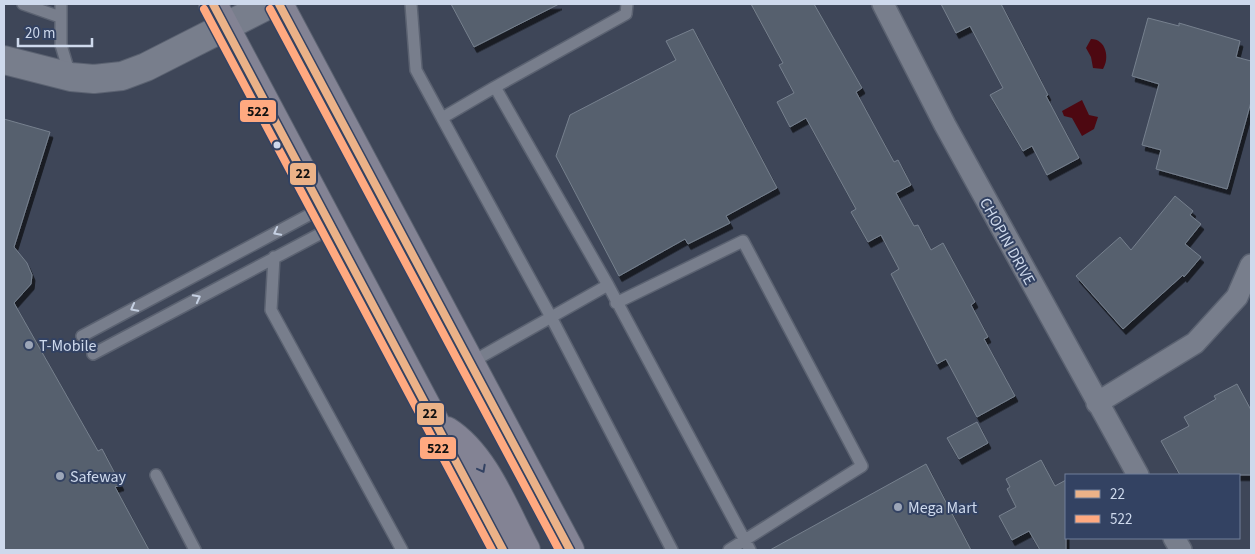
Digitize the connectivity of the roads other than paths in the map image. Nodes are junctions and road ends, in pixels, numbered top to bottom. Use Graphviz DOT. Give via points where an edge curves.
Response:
graph roads {
  1 [pos="23,4"];
  2 [pos="61,4"];
  3 [pos="212,4"];
  4 [pos="270,4"];
  5 [pos="279,4"];
  6 [pos="411,4"];
  7 [pos="627,4"];
  8 [pos="883,4"];
  9 [pos="60,17"];
  10 [pos="225,27"];
  11 [pos="4,60"];
  12 [pos="71,77"];
  13 [pos="495,87"];
  14 [pos="442,118"];
  15 [pos="326,219"];
  16 [pos="274,257"];
  17 [pos="1251,265"];
  18 [pos="608,286"];
  19 [pos="616,303"];
  20 [pos="551,317"];
  21 [pos="82,336"];
  22 [pos="93,354"];
  23 [pos="470,363"];
  24 [pos="1097,403"];
  25 [pos="435,424"];
  26 [pos="1137,474"];
  27 [pos="156,475"];
  28 [pos="1175,539"];
  29 [pos="747,545"];
  30 [pos="195,550"];
  31 [pos="402,550"];
  32 [pos="503,550"];
  33 [pos="526,550"];
  34 [pos="570,550"];
  35 [pos="672,550"];
  36 [pos="729,550"];
  37 [pos="1181,550"];
  1 -- 9 [label="lane"];
  2 -- 9 [label="lane"];
  3 -- 10 [label="main road"];
  4 -- 10 [label="street"];
  5 -- 23 [label="main road"];
  6 -- 14 [label="lane" via="416,70"];
  7 -- 13 [label="lane" via="626,14"];
  8 -- 24 [label="street, CHOPIN DRIVE" via="945,125"];
  9 -- 12 [label="lane" via="61,45"];
  10 -- 12 [label="street" via="122,76 94,80"];
  10 -- 15 [label="main road"];
  11 -- 12 [label="street"];
  13 -- 14 [label="lane"];
  13 -- 18 [label="lane"];
  14 -- 20 [label="lane"];
  15 -- 16 [label="lane"];
  15 -- 21 [label="lane, one-way"];
  15 -- 25 [label="main road"];
  22 -- 16 [label="lane, one-way"];
  16 -- 31 [label="lane" via="271,310"];
  17 -- 24 [label="street" via="1237,297 1195,343"];
  18 -- 19 [label="lane"];
  18 -- 20 [label="lane"];
  19 -- 29 [label="lane"];
  19 -- 29 [label="lane" via="743,241 862,466"];
  20 -- 23 [label="lane"];
  20 -- 35 [label="lane"];
  23 -- 34 [label="main road"];
  24 -- 26 [label="street, CHOPIN DRIVE"];
  25 -- 32 [label="main road"];
  25 -- 33 [label="main road, one-way" via="462,441 478,460"];
  27 -- 30 [label="lane"];
  28 -- 37 [label="street"];
  29 -- 36 [label="lane"];
}
